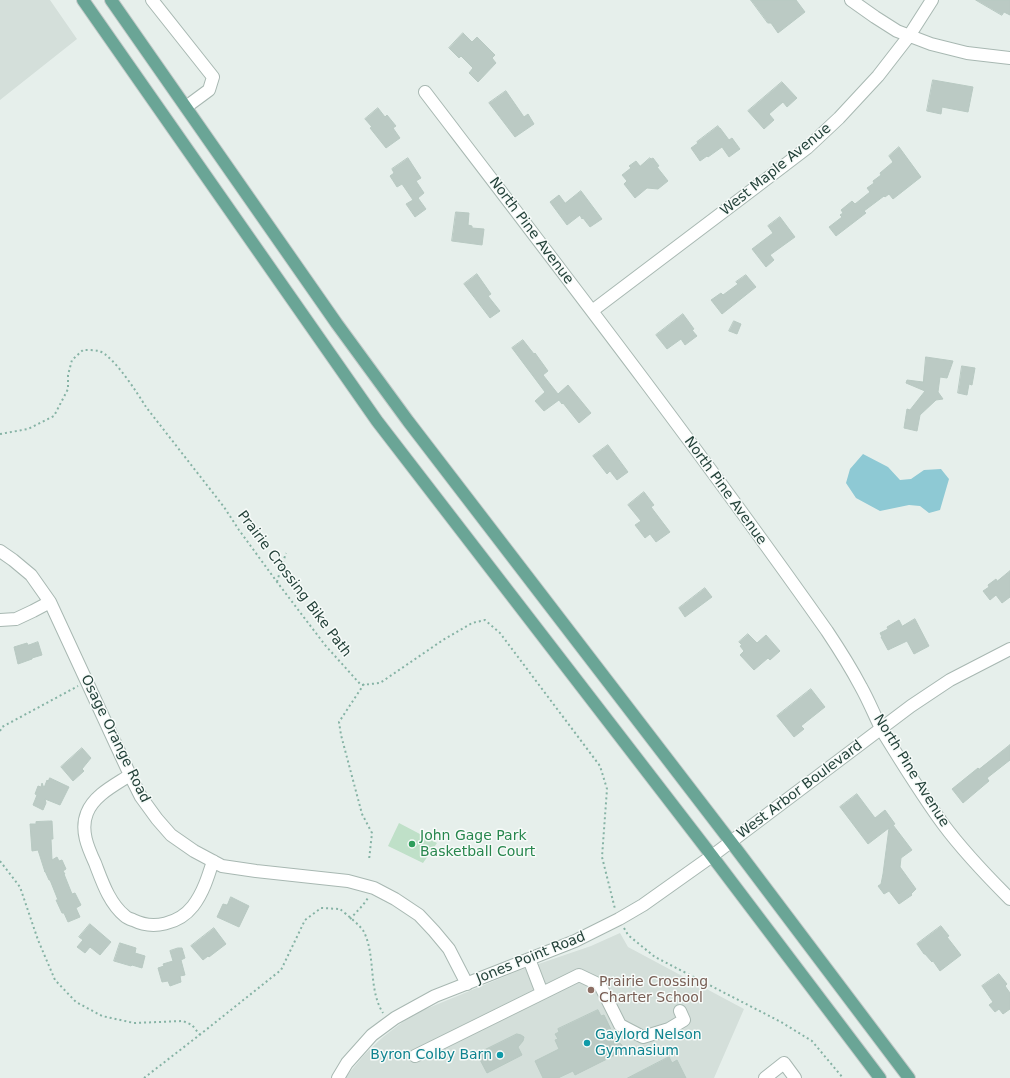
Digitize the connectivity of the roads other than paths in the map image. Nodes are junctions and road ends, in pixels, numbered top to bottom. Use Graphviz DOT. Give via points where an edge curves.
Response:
graph roads {
  1 [pos="83,0"];
  2 [pos="111,0"];
  3 [pos="152,0"];
  4 [pos="851,0"];
  5 [pos="932,0"];
  6 [pos="909,36"];
  7 [pos="1010,58"];
  8 [pos="425,92"];
  9 [pos="186,107"];
  10 [pos="592,311"];
  11 [pos="0,551"];
  12 [pos="50,602"];
  13 [pos="0,620"];
  14 [pos="1010,649"];
  15 [pos="882,729"];
  16 [pos="130,776"];
  17 [pos="731,842"];
  18 [pos="712,856"];
  19 [pos="213,861"];
  20 [pos="1010,899"];
  21 [pos="529,959"];
  22 [pos="467,984"];
  23 [pos="542,993"];
  24 [pos="680,1011"];
  25 [pos="414,1056"];
  26 [pos="338,1078"];
  27 [pos="765,1078"];
  28 [pos="795,1078"];
  29 [pos="880,1078"];
  30 [pos="909,1078"];
  1 -- 18 [label="main road" via="377,421"];
  2 -- 9 [label="main road"];
  3 -- 9 [label="street" via="212,77 209,90"];
  4 -- 6 [label="street" via="874,17"];
  5 -- 6 [label="street, West Maple Avenue"];
  6 -- 7 [label="street" via="967,53"];
  6 -- 10 [label="street, West Maple Avenue" via="878,76 807,148"];
  8 -- 10 [label="street, North Pine Avenue"];
  9 -- 17 [label="main road" via="332,317 408,421"];
  10 -- 15 [label="street, North Pine Avenue" via="740,509 829,635 862,688"];
  11 -- 12 [label="street, Osage Orange Road" via="31,575"];
  12 -- 13 [label="street" via="16,619"];
  12 -- 16 [label="street, Osage Orange Road"];
  14 -- 15 [label="street, West Arbor Boulevard" via="950,680"];
  15 -- 17 [label="street, West Arbor Boulevard"];
  15 -- 20 [label="street, North Pine Avenue" via="945,827 978,867"];
  16 -- 19 [label="street, Osage Orange Road" via="140,797 171,835"];
  16 -- 19 [label="street" via="104,792 92,803 86,814 84,826 86,842 102,880 112,901 125,916 153,926 181,917 193,906 205,886"];
  17 -- 18 [label="street, Jones Point Road"];
  17 -- 30 [label="main road"];
  18 -- 21 [label="street, Jones Point Road" via="619,919"];
  18 -- 29 [label="main road"];
  19 -- 22 [label="street, Osage Orange Road" via="222,866 348,881 374,888 418,915 434,931 449,949"];
  21 -- 22 [label="street, Jones Point Road"];
  21 -- 23 [label="street"];
  22 -- 26 [label="street, Jones Point Road" via="435,996 395,1018 367,1041 347,1063"];
  23 -- 24 [label="street" via="579,975 600,985 620,1025 643,1037 669,1029 684,1020"];
  23 -- 25 [label="street"];
  27 -- 28 [label="street" via="784,1063"];
}
